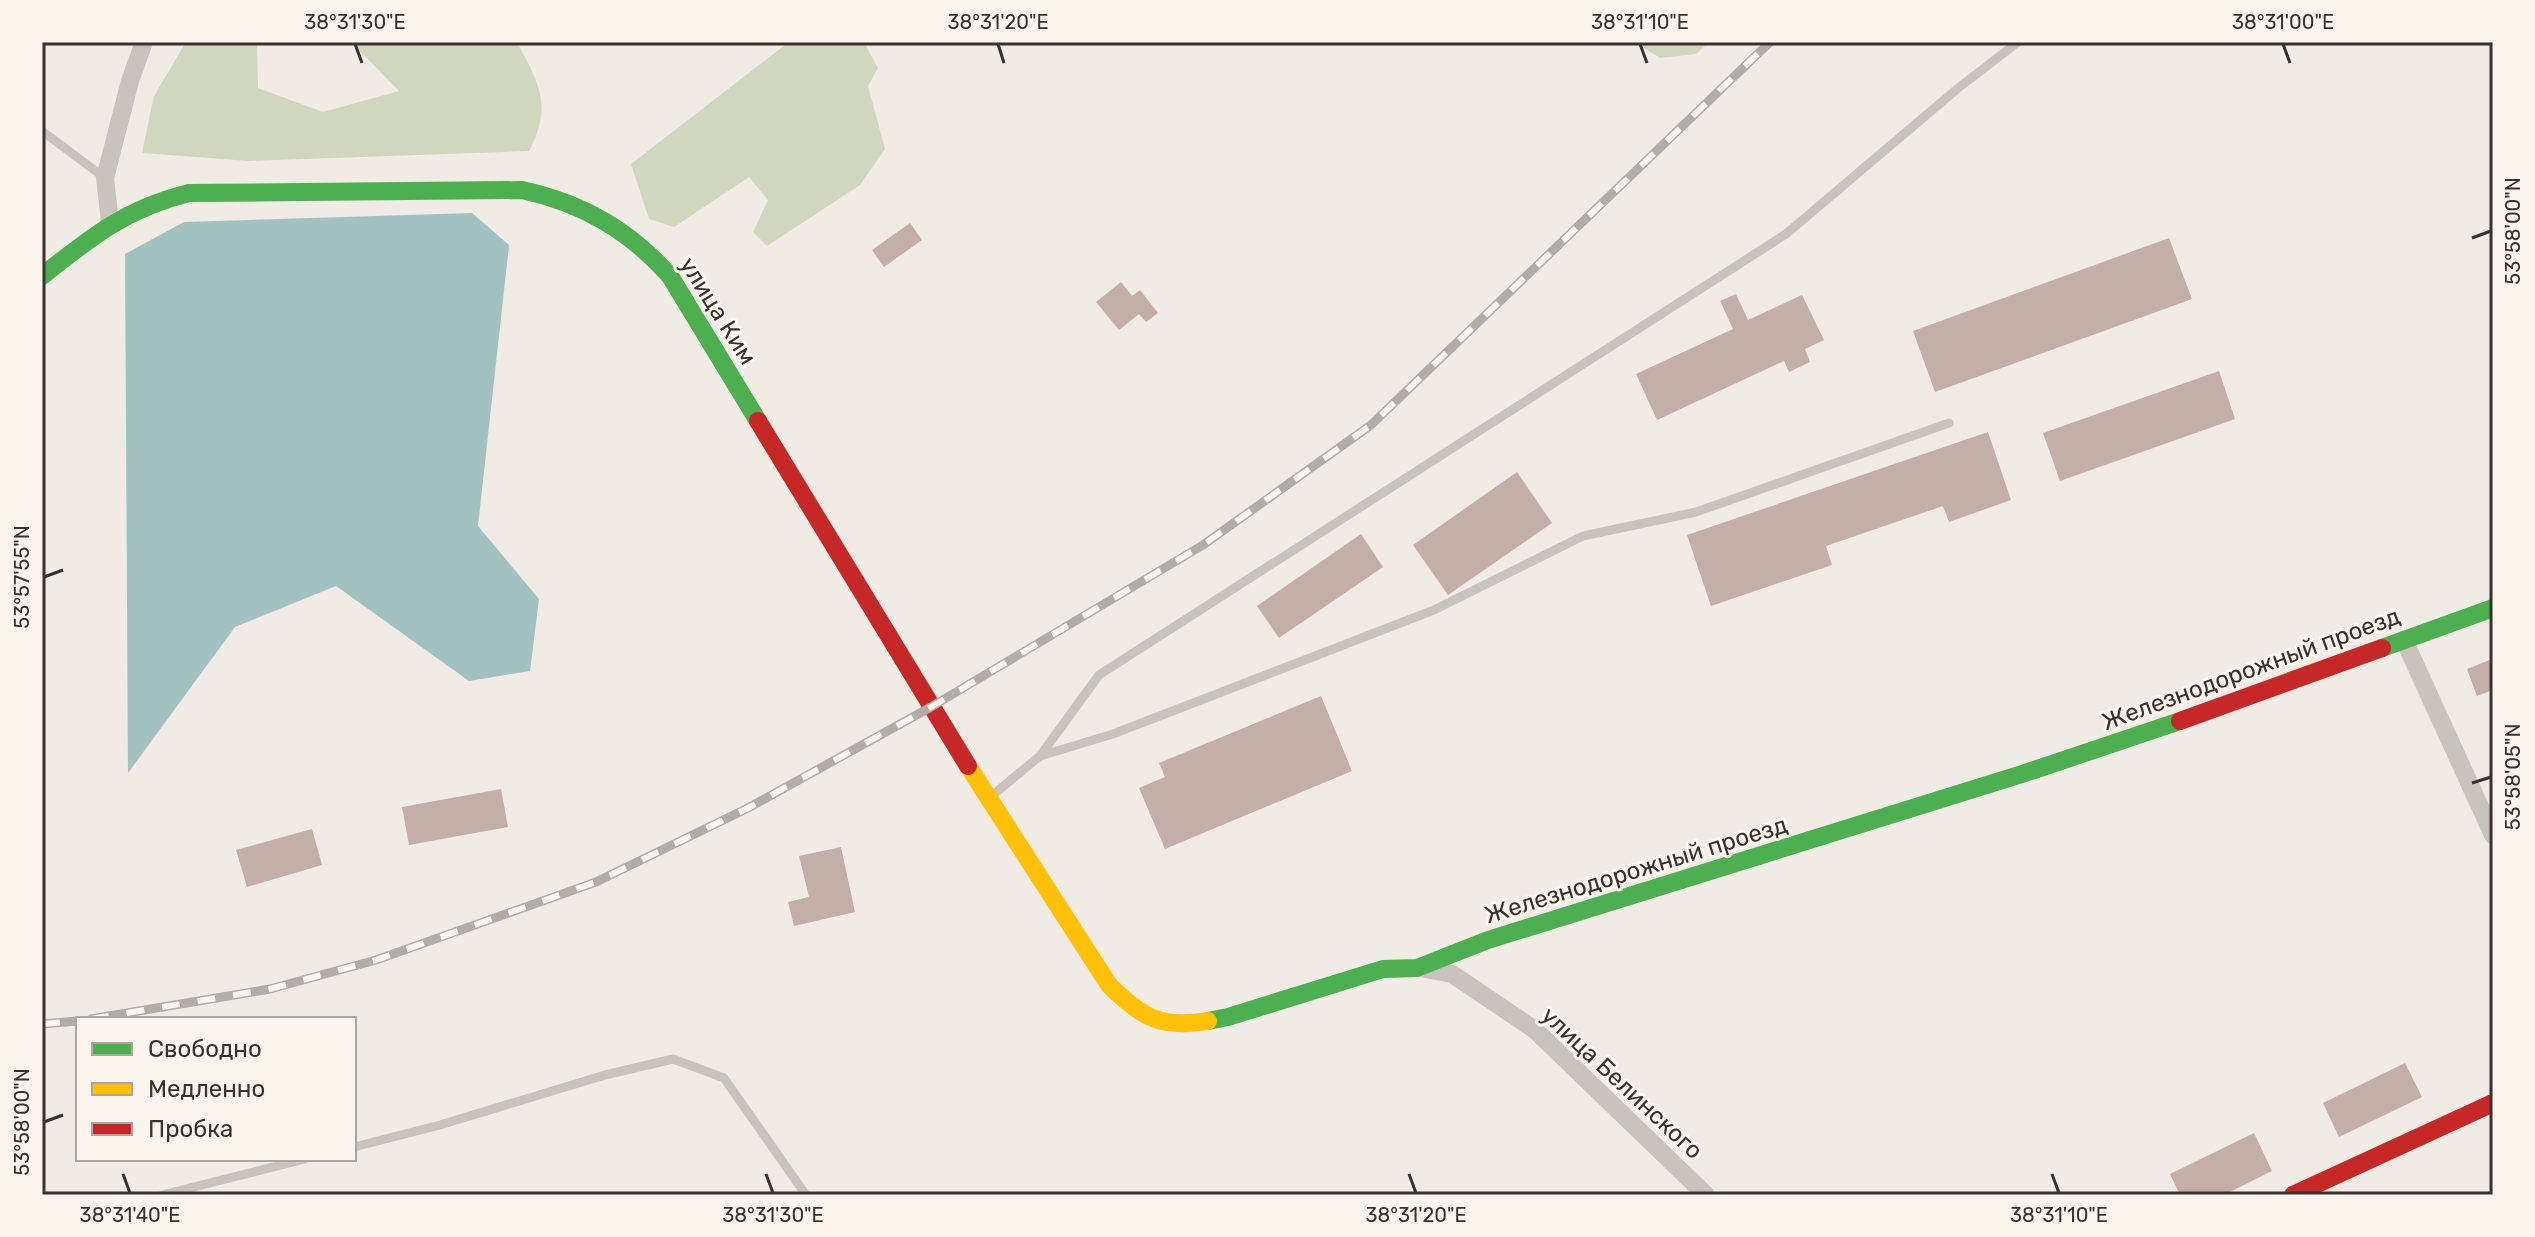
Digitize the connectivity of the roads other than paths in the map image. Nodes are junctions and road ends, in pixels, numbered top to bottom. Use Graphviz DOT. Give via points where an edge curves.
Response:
graph roads {
  1 [pos="144,42"];
  2 [pos="2018,42"];
  3 [pos="42,131"];
  4 [pos="105,178"];
  5 [pos="110,222"];
  6 [pos="42,276"];
  7 [pos="1949,423"];
  8 [pos="2493,608"];
  9 [pos="2404,640"];
  10 [pos="931,707"];
  11 [pos="1040,756"];
  12 [pos="988,799"];
  13 [pos="2493,835"];
  14 [pos="1417,968"];
  15 [pos="2493,1103"];
  16 [pos="356,1146"];
  17 [pos="297,1161"];
  18 [pos="162,1195"];
  19 [pos="806,1195"];
  20 [pos="1706,1195"];
  21 [pos="2293,1195"];
  1 -- 4 [label="street"];
  2 -- 11 [label="lane" via="1786,234 1099,675"];
  3 -- 4 [label="lane"];
  4 -- 5 [label="street"];
  5 -- 6 [label="street, улица Ким"];
  5 -- 10 [label="street, улица Ким" via="131,209 189,193 522,190 553,196 610,220 670,276"];
  7 -- 11 [label="lane" via="1696,512 1583,536 1434,610 1113,734"];
  8 -- 9 [label="street, Железнодорожный проезд"];
  9 -- 13 [label="street"];
  9 -- 14 [label="street, Железнодорожный проезд" via="2022,774 1488,940"];
  10 -- 12 [label="street, Железнодорожный проезд"];
  11 -- 12 [label="lane"];
  12 -- 14 [label="street, Железнодорожный проезд" via="1109,985 1151,1019 1189,1024 1228,1017 1383,969"];
  14 -- 20 [label="street, улица Белинского" via="1452,974 1535,1030"];
  15 -- 21 [label="street"];
  16 -- 19 [label="lane" via="673,1059 724,1078"];
  17 -- 18 [label="lane"];
}
